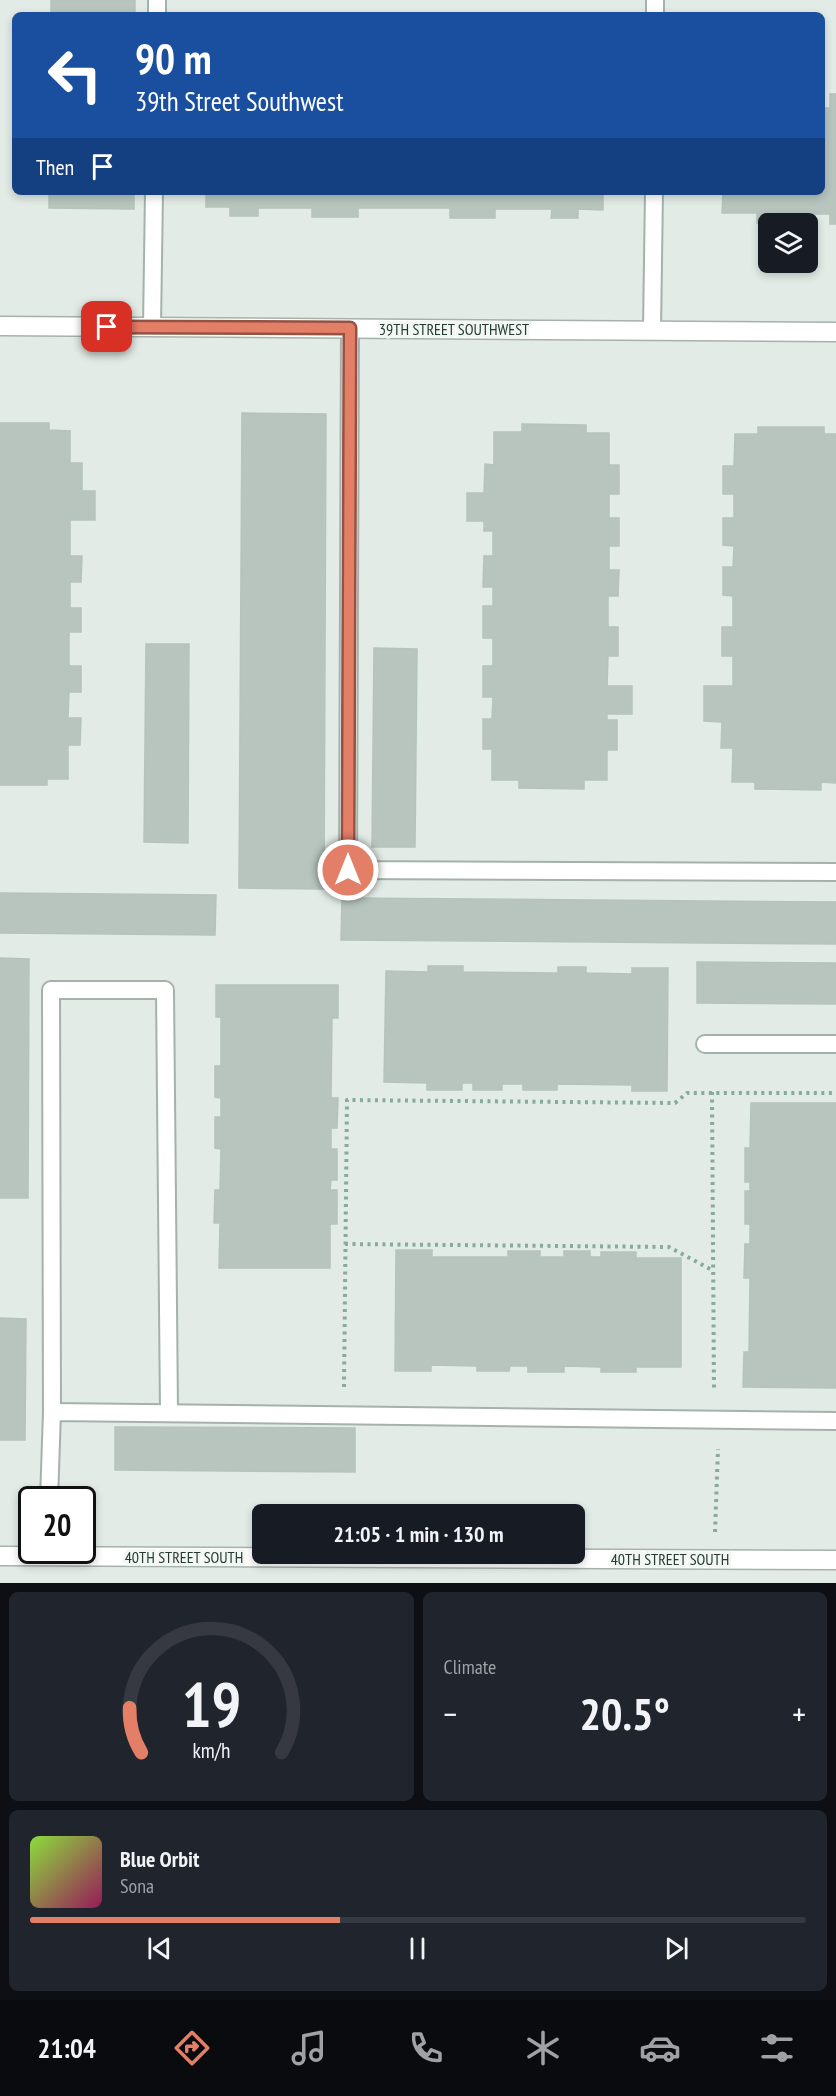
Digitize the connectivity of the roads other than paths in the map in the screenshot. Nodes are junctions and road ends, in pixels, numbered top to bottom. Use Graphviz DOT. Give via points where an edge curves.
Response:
graph roads {
  1 [pos="154,195"];
  2 [pos="654,195"];
  3 [pos="0,326"];
  4 [pos="152,327"];
  5 [pos="350,328"];
  6 [pos="652,330"];
  7 [pos="836,332"];
  8 [pos="836,872"];
  9 [pos="705,1044"];
  10 [pos="836,1044"];
  11 [pos="52,1412"];
  12 [pos="169,1412"];
  13 [pos="836,1421"];
  14 [pos="49,1486"];
  15 [pos="96,1554"];
  16 [pos="18,1555"];
  17 [pos="0,1556"];
  18 [pos="836,1560"];
  1 -- 4 [label="lane"];
  2 -- 6 [label="lane"];
  3 -- 4 [label="street, 39TH STREET SOUTHWEST"];
  4 -- 5 [label="street, 39TH STREET SOUTHWEST"];
  5 -- 6 [label="street, 39TH STREET SOUTHWEST"];
  5 -- 8 [label="lane" via="348,870"];
  6 -- 7 [label="street, 39TH STREET SOUTHWEST"];
  9 -- 10 [label="lane"];
  11 -- 12 [label="lane"];
  11 -- 12 [label="lane" via="51,990 165,990"];
  11 -- 14 [label="lane"];
  12 -- 13 [label="lane"];
  15 -- 18 [label="street, 40TH STREET SOUTH"];
  16 -- 17 [label="street, 40TH STREET SOUTH"];
}
